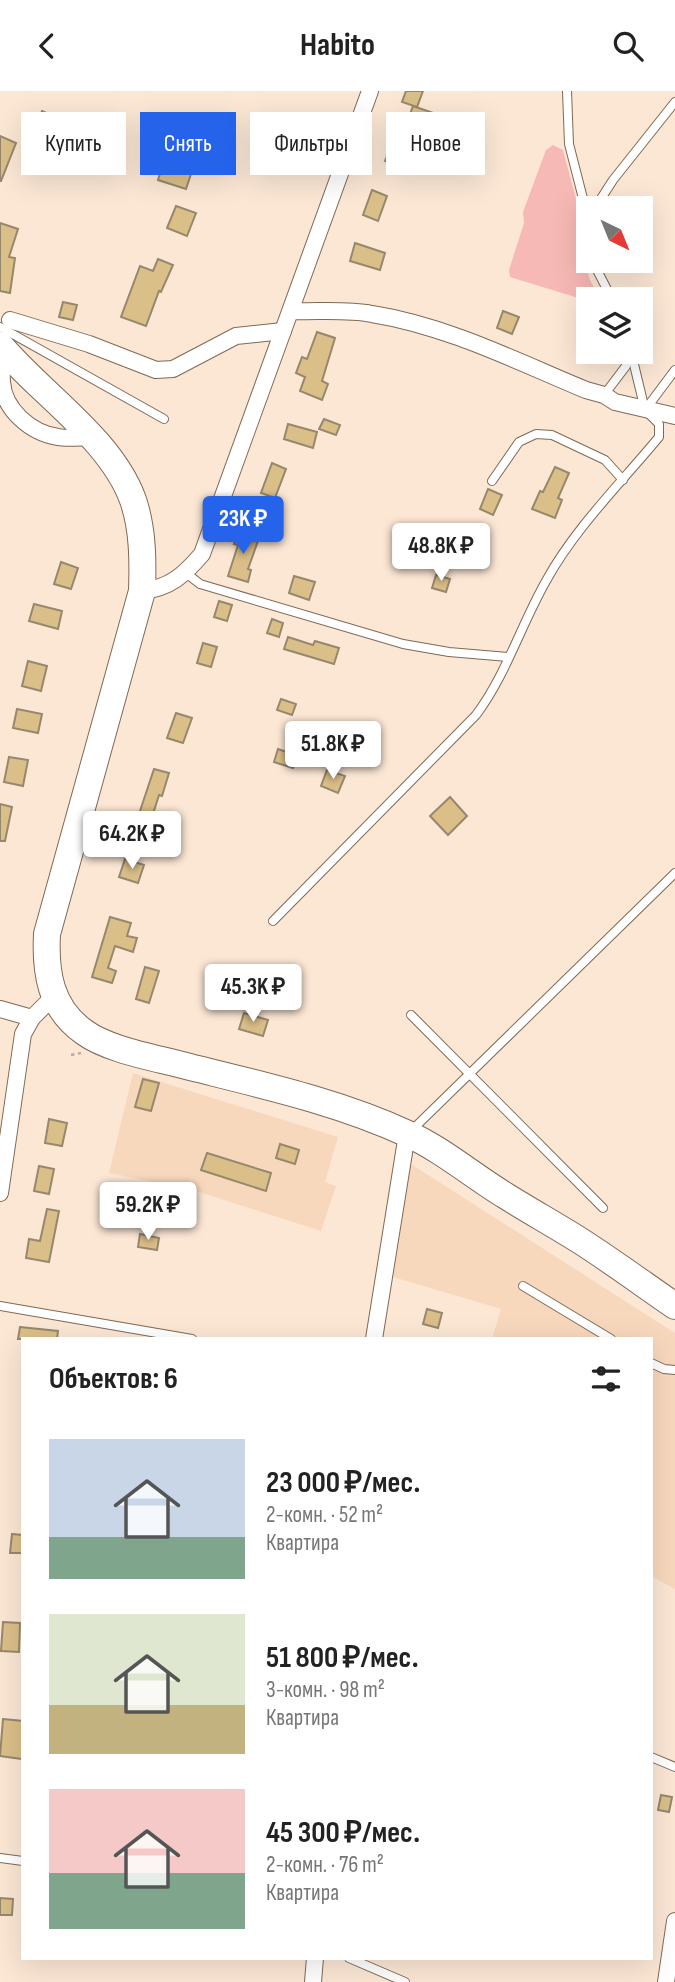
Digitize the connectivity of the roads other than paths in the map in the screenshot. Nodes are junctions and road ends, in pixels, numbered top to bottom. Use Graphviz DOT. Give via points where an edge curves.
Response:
graph roads {
  1 [pos="370,91"];
  2 [pos="567,91"];
  3 [pos="675,102"];
  4 [pos="582,196"];
  5 [pos="603,196"];
  6 [pos="291,311"];
  7 [pos="2,328"];
  8 [pos="283,331"];
  9 [pos="627,364"];
  10 [pos="633,364"];
  11 [pos="675,370"];
  12 [pos="604,395"];
  13 [pos="4,404"];
  14 [pos="645,410"];
  15 [pos="675,416"];
  16 [pos="164,419"];
  17 [pos="91,437"];
  18 [pos="492,481"];
  19 [pos="623,481"];
  20 [pos="186,573"];
  21 [pos="142,591"];
  22 [pos="508,657"];
  23 [pos="675,873"];
  24 [pos="273,921"];
  25 [pos="53,997"];
  26 [pos="0,1009"];
  27 [pos="411,1015"];
  28 [pos="32,1018"];
  29 [pos="469,1075"];
  30 [pos="407,1134"];
  31 [pos="0,1187"];
  32 [pos="0,1193"];
  33 [pos="603,1208"];
  34 [pos="523,1286"];
  35 [pos="0,1306"];
  36 [pos="675,1306"];
  37 [pos="180,1337"];
  38 [pos="374,1337"];
  39 [pos="608,1337"];
  40 [pos="653,1364"];
  41 [pos="675,1370"];
  42 [pos="653,1758"];
  43 [pos="675,1767"];
  44 [pos="0,1858"];
  45 [pos="21,1861"];
  46 [pos="675,1921"];
  47 [pos="314,1960"];
  48 [pos="354,1960"];
  49 [pos="313,1982"];
  50 [pos="405,1982"];
  51 [pos="666,1982"];
  1 -- 6 [label="street"];
  2 -- 4 [label="lane" via="569,143"];
  3 -- 5 [label="lane"];
  6 -- 8 [label="street"];
  6 -- 12 [label="street" via="368,313 399,319 446,332"];
  7 -- 8 [label="street" via="89,344 156,370 182,366 236,336"];
  7 -- 13 [label="street"];
  7 -- 16 [label="lane"];
  7 -- 17 [label="main road"];
  8 -- 20 [label="street" via="202,554"];
  9 -- 12 [label="lane"];
  10 -- 14 [label="lane"];
  11 -- 14 [label="lane"];
  12 -- 14 [label="street"];
  13 -- 17 [label="street" via="37,430 57,437"];
  14 -- 15 [label="street"];
  14 -- 19 [label="lane" via="659,424 659,437"];
  17 -- 21 [label="main road" via="132,499 140,532"];
  18 -- 19 [label="lane" via="519,442 536,434 552,435 605,460"];
  19 -- 22 [label="lane" via="564,552"];
  20 -- 21 [label="street" via="157,589"];
  20 -- 22 [label="lane" via="200,584 403,644"];
  21 -- 25 [label="main road" via="47,934 45,963"];
  22 -- 24 [label="lane" via="476,715"];
  23 -- 29 [label="lane"];
  25 -- 28 [label="street"];
  25 -- 30 [label="main road" via="71,1021 95,1039 283,1091"];
  26 -- 28 [label="street"];
  27 -- 29 [label="lane"];
  28 -- 31 [label="street" via="23,1034"];
  29 -- 30 [label="lane"];
  29 -- 33 [label="lane"];
  30 -- 36 [label="main road" via="580,1240"];
  30 -- 38 [label="street"];
  31 -- 32 [label="street"];
  34 -- 39 [label="lane"];
  35 -- 37 [label="lane"];
  40 -- 41 [label="lane"];
  42 -- 43 [label="lane"];
  44 -- 45 [label="lane"];
  46 -- 51 [label="street"];
  47 -- 49 [label="street"];
  48 -- 50 [label="lane"];
}
